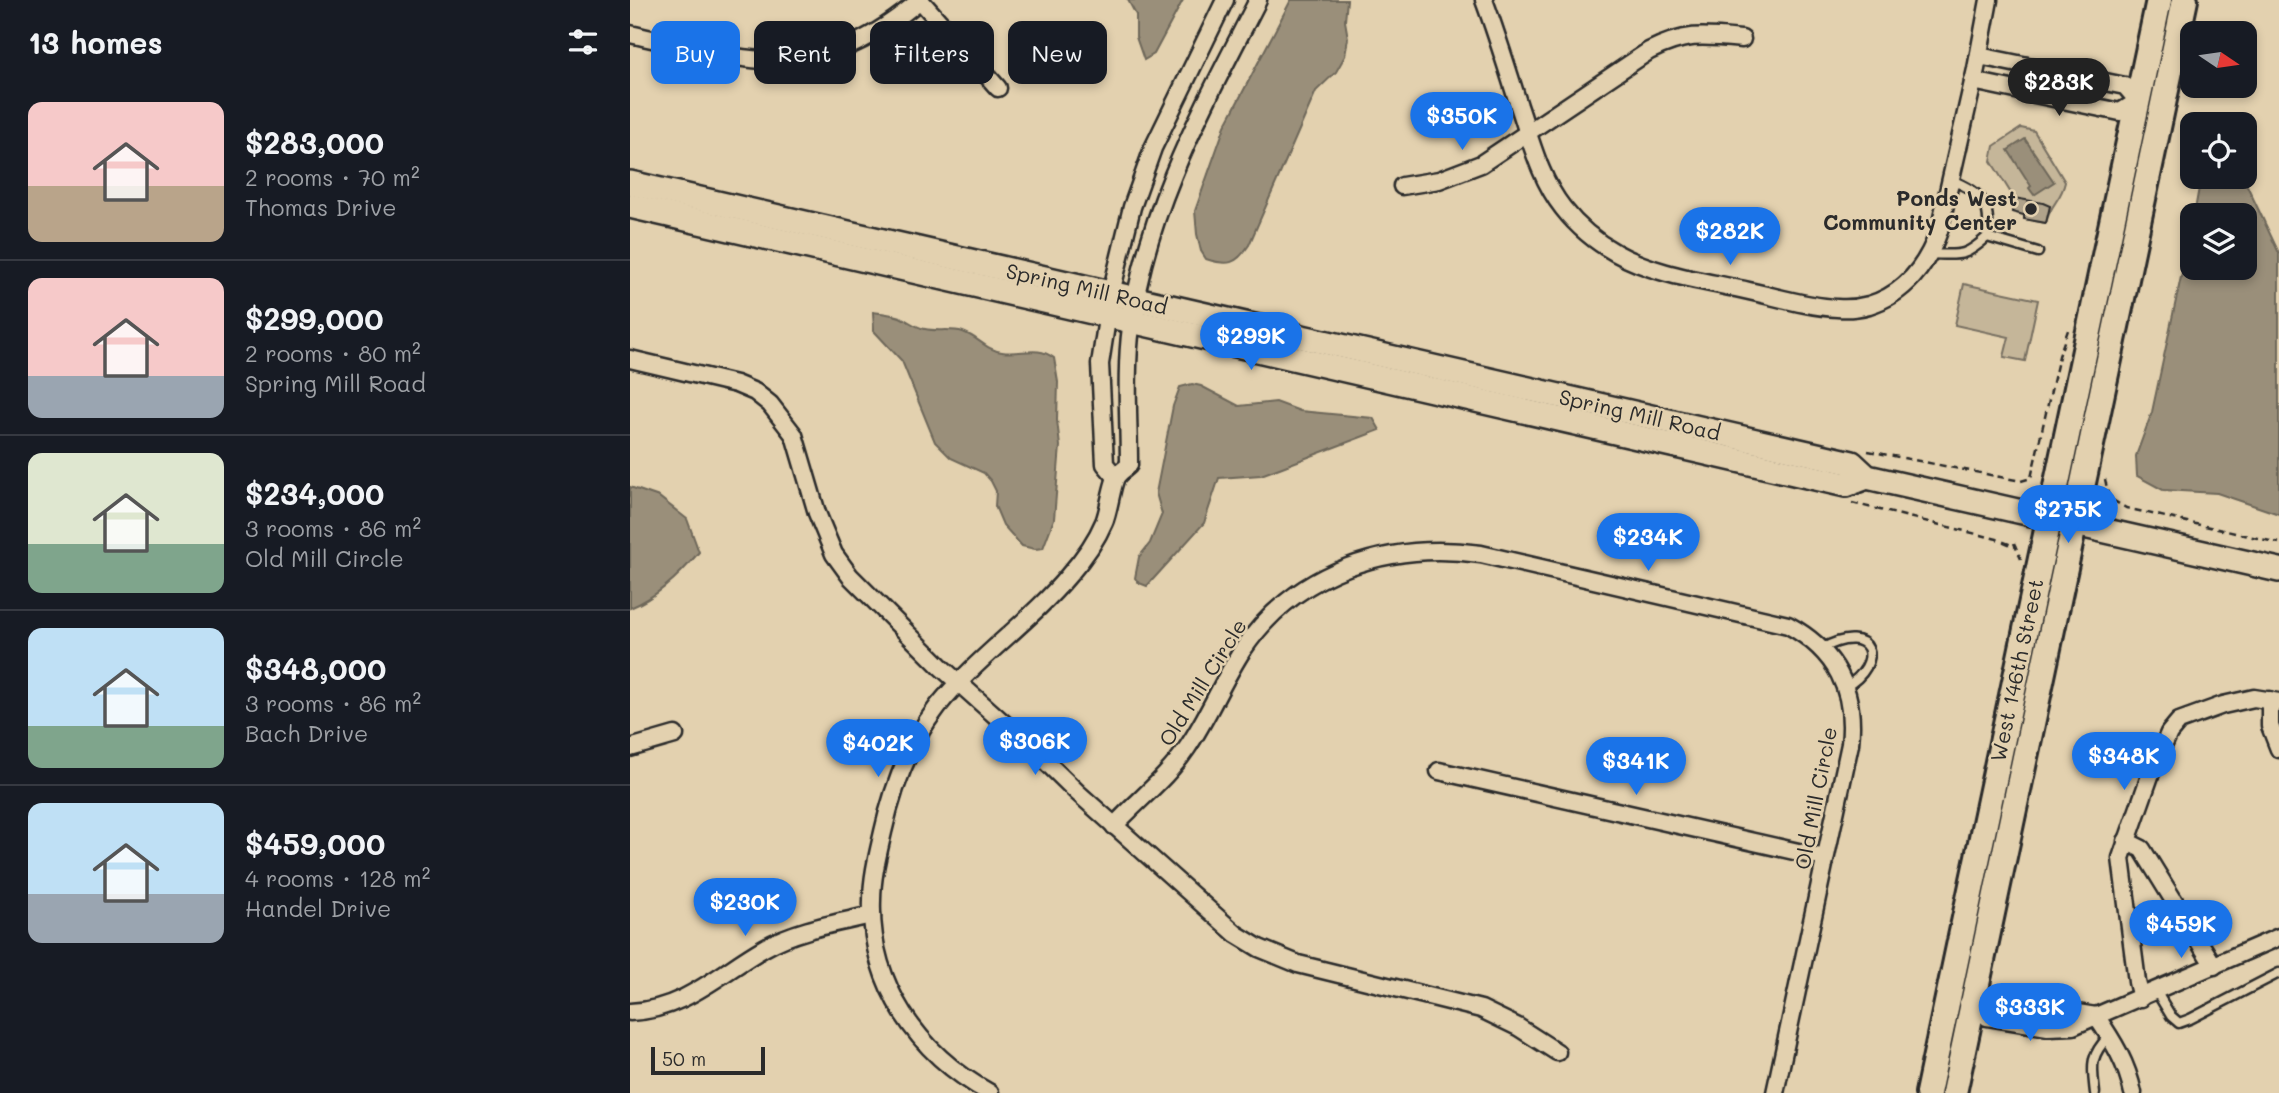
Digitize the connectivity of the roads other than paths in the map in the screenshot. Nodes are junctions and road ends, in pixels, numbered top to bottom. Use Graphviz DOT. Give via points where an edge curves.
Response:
graph roads {
  1 [pos="920,0"];
  2 [pos="1225,0"];
  3 [pos="1258,0"];
  4 [pos="1484,0"];
  5 [pos="1989,0"];
  6 [pos="2159,0"];
  7 [pos="2185,0"];
  8 [pos="630,34"];
  9 [pos="1742,38"];
  10 [pos="1976,68"];
  11 [pos="998,88"];
  12 [pos="2138,101"];
  13 [pos="2163,106"];
  14 [pos="1528,134"];
  15 [pos="1951,180"];
  16 [pos="630,183"];
  17 [pos="1402,186"];
  18 [pos="630,206"];
  19 [pos="1987,237"];
  20 [pos="2038,252"];
  21 [pos="1930,254"];
  22 [pos="1109,305"];
  23 [pos="1134,311"];
  24 [pos="630,359"];
  25 [pos="1116,477"];
  26 [pos="2048,519"];
  27 [pos="2074,524"];
  28 [pos="2279,570"];
  29 [pos="1821,649"];
  30 [pos="960,683"];
  31 [pos="1846,687"];
  32 [pos="2275,701"];
  33 [pos="675,735"];
  34 [pos="630,748"];
  35 [pos="2279,749"];
  36 [pos="1439,771"];
  37 [pos="1114,826"];
  38 [pos="2126,841"];
  39 [pos="1825,859"];
  40 [pos="872,915"];
  41 [pos="2279,937"];
  42 [pos="2214,965"];
  43 [pos="2279,973"];
  44 [pos="2148,995"];
  45 [pos="1947,999"];
  46 [pos="1976,1005"];
  47 [pos="630,1012"];
  48 [pos="2096,1016"];
  49 [pos="2109,1036"];
  50 [pos="1558,1052"];
  51 [pos="990,1093"];
  52 [pos="1775,1093"];
  53 [pos="1928,1093"];
  54 [pos="1954,1093"];
  55 [pos="2095,1093"];
  56 [pos="2133,1093"];
  1 -- 8 [label="street" via="853,46 788,62 733,57"];
  1 -- 11 [label="street"];
  2 -- 22 [label="street" via="1153,148 1132,207"];
  3 -- 23 [label="street" via="1180,154 1150,240"];
  4 -- 14 [label="street"];
  5 -- 10 [label="street"];
  6 -- 12 [label="main road, West 146th Street"];
  7 -- 13 [label="main road, West 146th Street"];
  9 -- 14 [label="street" via="1682,37 1667,42"];
  10 -- 12 [label="street" via="2125,86"];
  10 -- 12 [label="street" via="2120,112"];
  10 -- 15 [label="street"];
  12 -- 13 [label="street"];
  12 -- 26 [label="main road, West 146th Street"];
  13 -- 27 [label="main road, West 146th Street"];
  14 -- 17 [label="street" via="1468,170"];
  14 -- 21 [label="street" via="1551,190 1578,224 1618,254 1660,270 1815,306 1850,308 1898,290"];
  15 -- 19 [label="lane" via="1975,192 1987,206"];
  15 -- 21 [label="street"];
  16 -- 22 [label="street, Spring Mill Road"];
  18 -- 22 [label="street, Spring Mill Road"];
  19 -- 20 [label="lane"];
  19 -- 21 [label="lane" via="1971,252"];
  22 -- 23 [label="street, Spring Mill Road"];
  22 -- 25 [label="street" via="1100,364 1105,464"];
  23 -- 25 [label="street" via="1129,356 1129,465"];
  23 -- 26 [label="street, Spring Mill Road" via="1852,463 1867,477"];
  24 -- 30 [label="street" via="736,384 770,404 794,435 834,554 875,603"];
  25 -- 30 [label="street" via="1104,521 1085,556"];
  26 -- 27 [label="street, Spring Mill Road"];
  26 -- 45 [label="main road, West 146th Street"];
  27 -- 28 [label="street, Spring Mill Road"];
  27 -- 46 [label="main road, West 146th Street"];
  29 -- 31 [label="street, Old Mill Circle"];
  29 -- 31 [label="lane" via="1846,638 1866,645 1866,669"];
  29 -- 37 [label="street, Old Mill Circle" via="1796,630 1763,618 1481,554 1421,550 1363,560 1308,587 1261,627 1178,761"];
  30 -- 37 [label="street"];
  30 -- 40 [label="street" via="926,723 898,777 877,859"];
  31 -- 39 [label="street, Old Mill Circle" via="1850,744"];
  32 -- 35 [label="street" via="2270,726"];
  32 -- 38 [label="street" via="2254,698 2179,720 2151,773"];
  33 -- 34 [label="street"];
  36 -- 39 [label="street"];
  37 -- 50 [label="street" via="1216,919 1259,948 1298,964 1481,1009"];
  38 -- 42 [label="street" via="2142,849"];
  38 -- 44 [label="street" via="2121,871 2137,982"];
  39 -- 52 [label="street, Old Mill Circle"];
  40 -- 47 [label="street" via="779,940 689,997"];
  40 -- 51 [label="street" via="879,962 902,1015 955,1072"];
  41 -- 42 [label="street"];
  42 -- 44 [label="street"];
  43 -- 44 [label="lane" via="2179,1023"];
  44 -- 48 [label="street"];
  45 -- 46 [label="street"];
  45 -- 53 [label="main road, West 146th Street"];
  46 -- 48 [label="street" via="1992,997"];
  46 -- 54 [label="main road, West 146th Street"];
  48 -- 49 [label="street"];
  49 -- 55 [label="lane" via="2092,1061"];
  49 -- 56 [label="street" via="2129,1072"];
}
